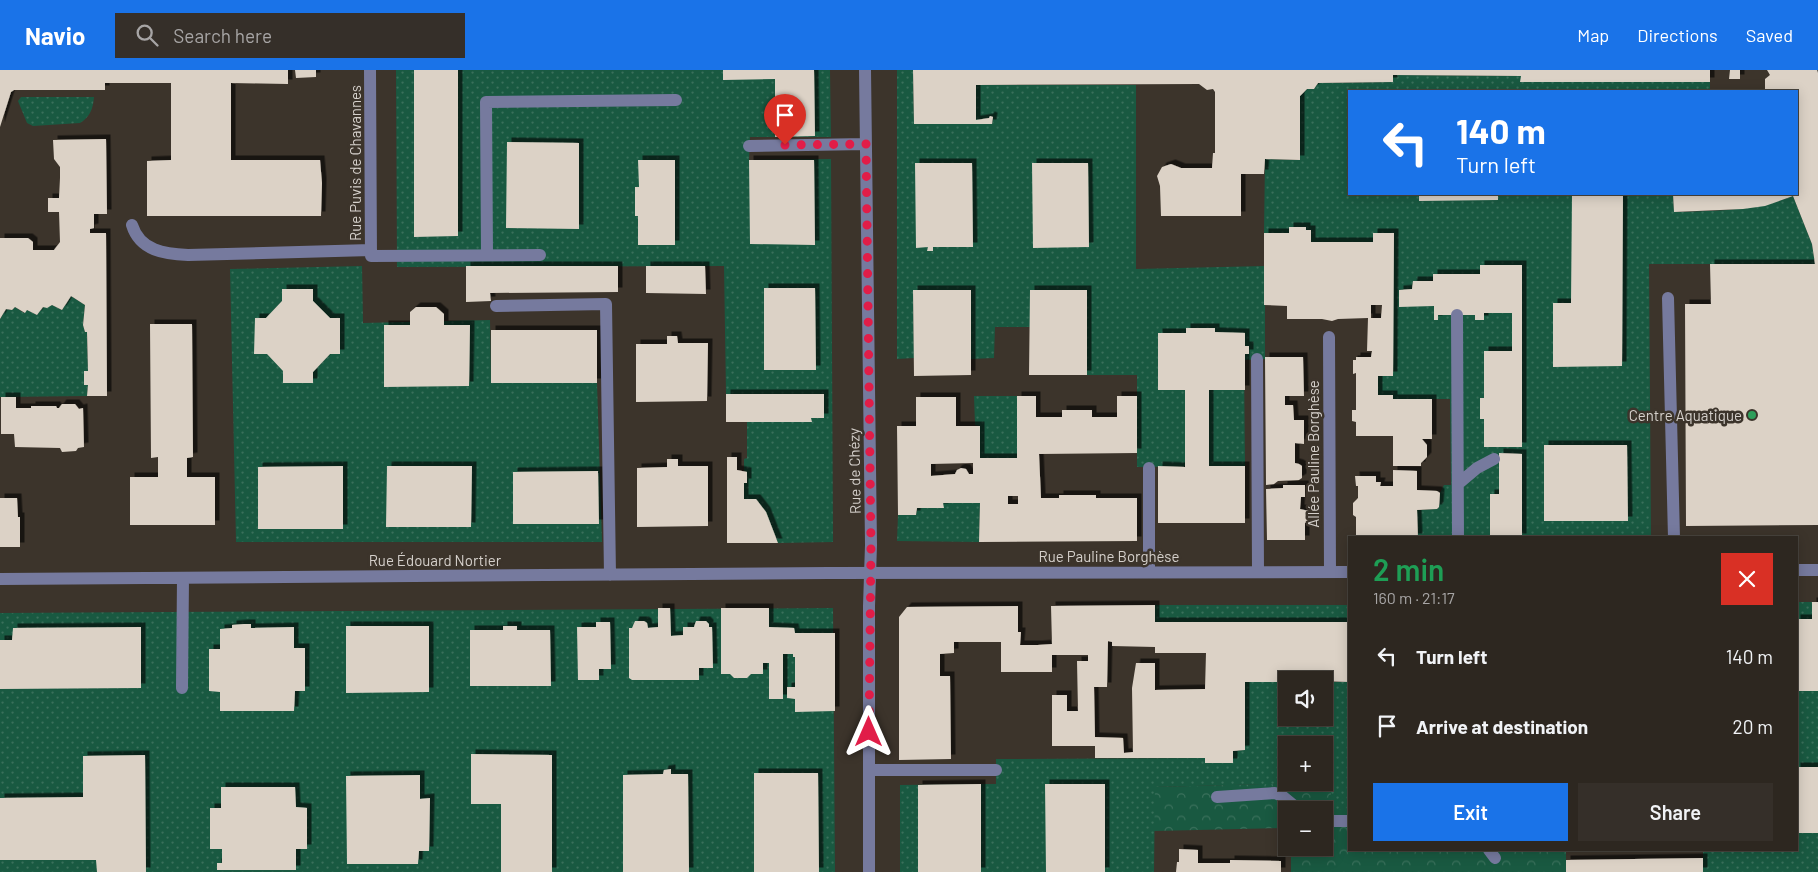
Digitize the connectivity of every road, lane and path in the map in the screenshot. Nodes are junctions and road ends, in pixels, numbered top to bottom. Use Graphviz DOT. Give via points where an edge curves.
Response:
graph roads {
  1 [pos="370,70"];
  2 [pos="865,70"];
  3 [pos="676,100"];
  4 [pos="866,144"];
  5 [pos="749,146"];
  6 [pos="132,225"];
  7 [pos="371,253"];
  8 [pos="540,254"];
  9 [pos="487,255"];
  10 [pos="1668,298"];
  11 [pos="496,306"];
  12 [pos="1457,315"];
  13 [pos="1329,337"];
  14 [pos="1257,359"];
  15 [pos="1494,459"];
  16 [pos="1149,468"];
  17 [pos="1458,484"];
  18 [pos="1458,536"];
  19 [pos="1674,536"];
  20 [pos="1798,570"];
  21 [pos="1818,570"];
  22 [pos="1149,572"];
  23 [pos="1258,572"];
  24 [pos="1330,572"];
  25 [pos="1348,572"];
  26 [pos="870,573"];
  27 [pos="610,575"];
  28 [pos="183,578"];
  29 [pos="0,580"];
  30 [pos="182,688"];
  31 [pos="869,770"];
  32 [pos="996,770"];
  33 [pos="1217,797"];
  34 [pos="1288,801"];
  35 [pos="1333,821"];
  36 [pos="1348,821"];
  37 [pos="869,872"];
  1 -- 7 [label="street, Rue Puvis de Chavannes"];
  2 -- 4 [label="street, Rue de Chézy"];
  3 -- 9 [label="street" via="486,102"];
  4 -- 5 [label="street"];
  4 -- 26 [label="street, Rue de Chézy"];
  6 -- 7 [label="street" via="147,246 170,254"];
  7 -- 9 [label="street"];
  8 -- 9 [label="street"];
  10 -- 19 [label="street"];
  11 -- 27 [label="street" via="606,304"];
  12 -- 17 [label="street"];
  13 -- 24 [label="street, Allée Pauline Borghèse"];
  14 -- 23 [label="street"];
  15 -- 17 [label="street"];
  16 -- 22 [label="street"];
  17 -- 18 [label="street"];
  20 -- 21 [label="street"];
  22 -- 23 [label="street, Rue Pauline Borghèse"];
  22 -- 26 [label="street, Rue Pauline Borghèse"];
  23 -- 24 [label="street, Rue Pauline Borghèse"];
  24 -- 25 [label="street, Rue Pauline Borghèse"];
  26 -- 27 [label="street, Rue Édouard Nortier"];
  26 -- 31 [label="street, Rue de Chézy"];
  27 -- 28 [label="street, Rue Édouard Nortier"];
  28 -- 29 [label="street, Rue Édouard Nortier"];
  28 -- 30 [label="street"];
  31 -- 32 [label="street"];
  31 -- 37 [label="street, Rue de Chézy"];
  33 -- 34 [label="street" via="1275,793"];
  35 -- 36 [label="street"];
}
